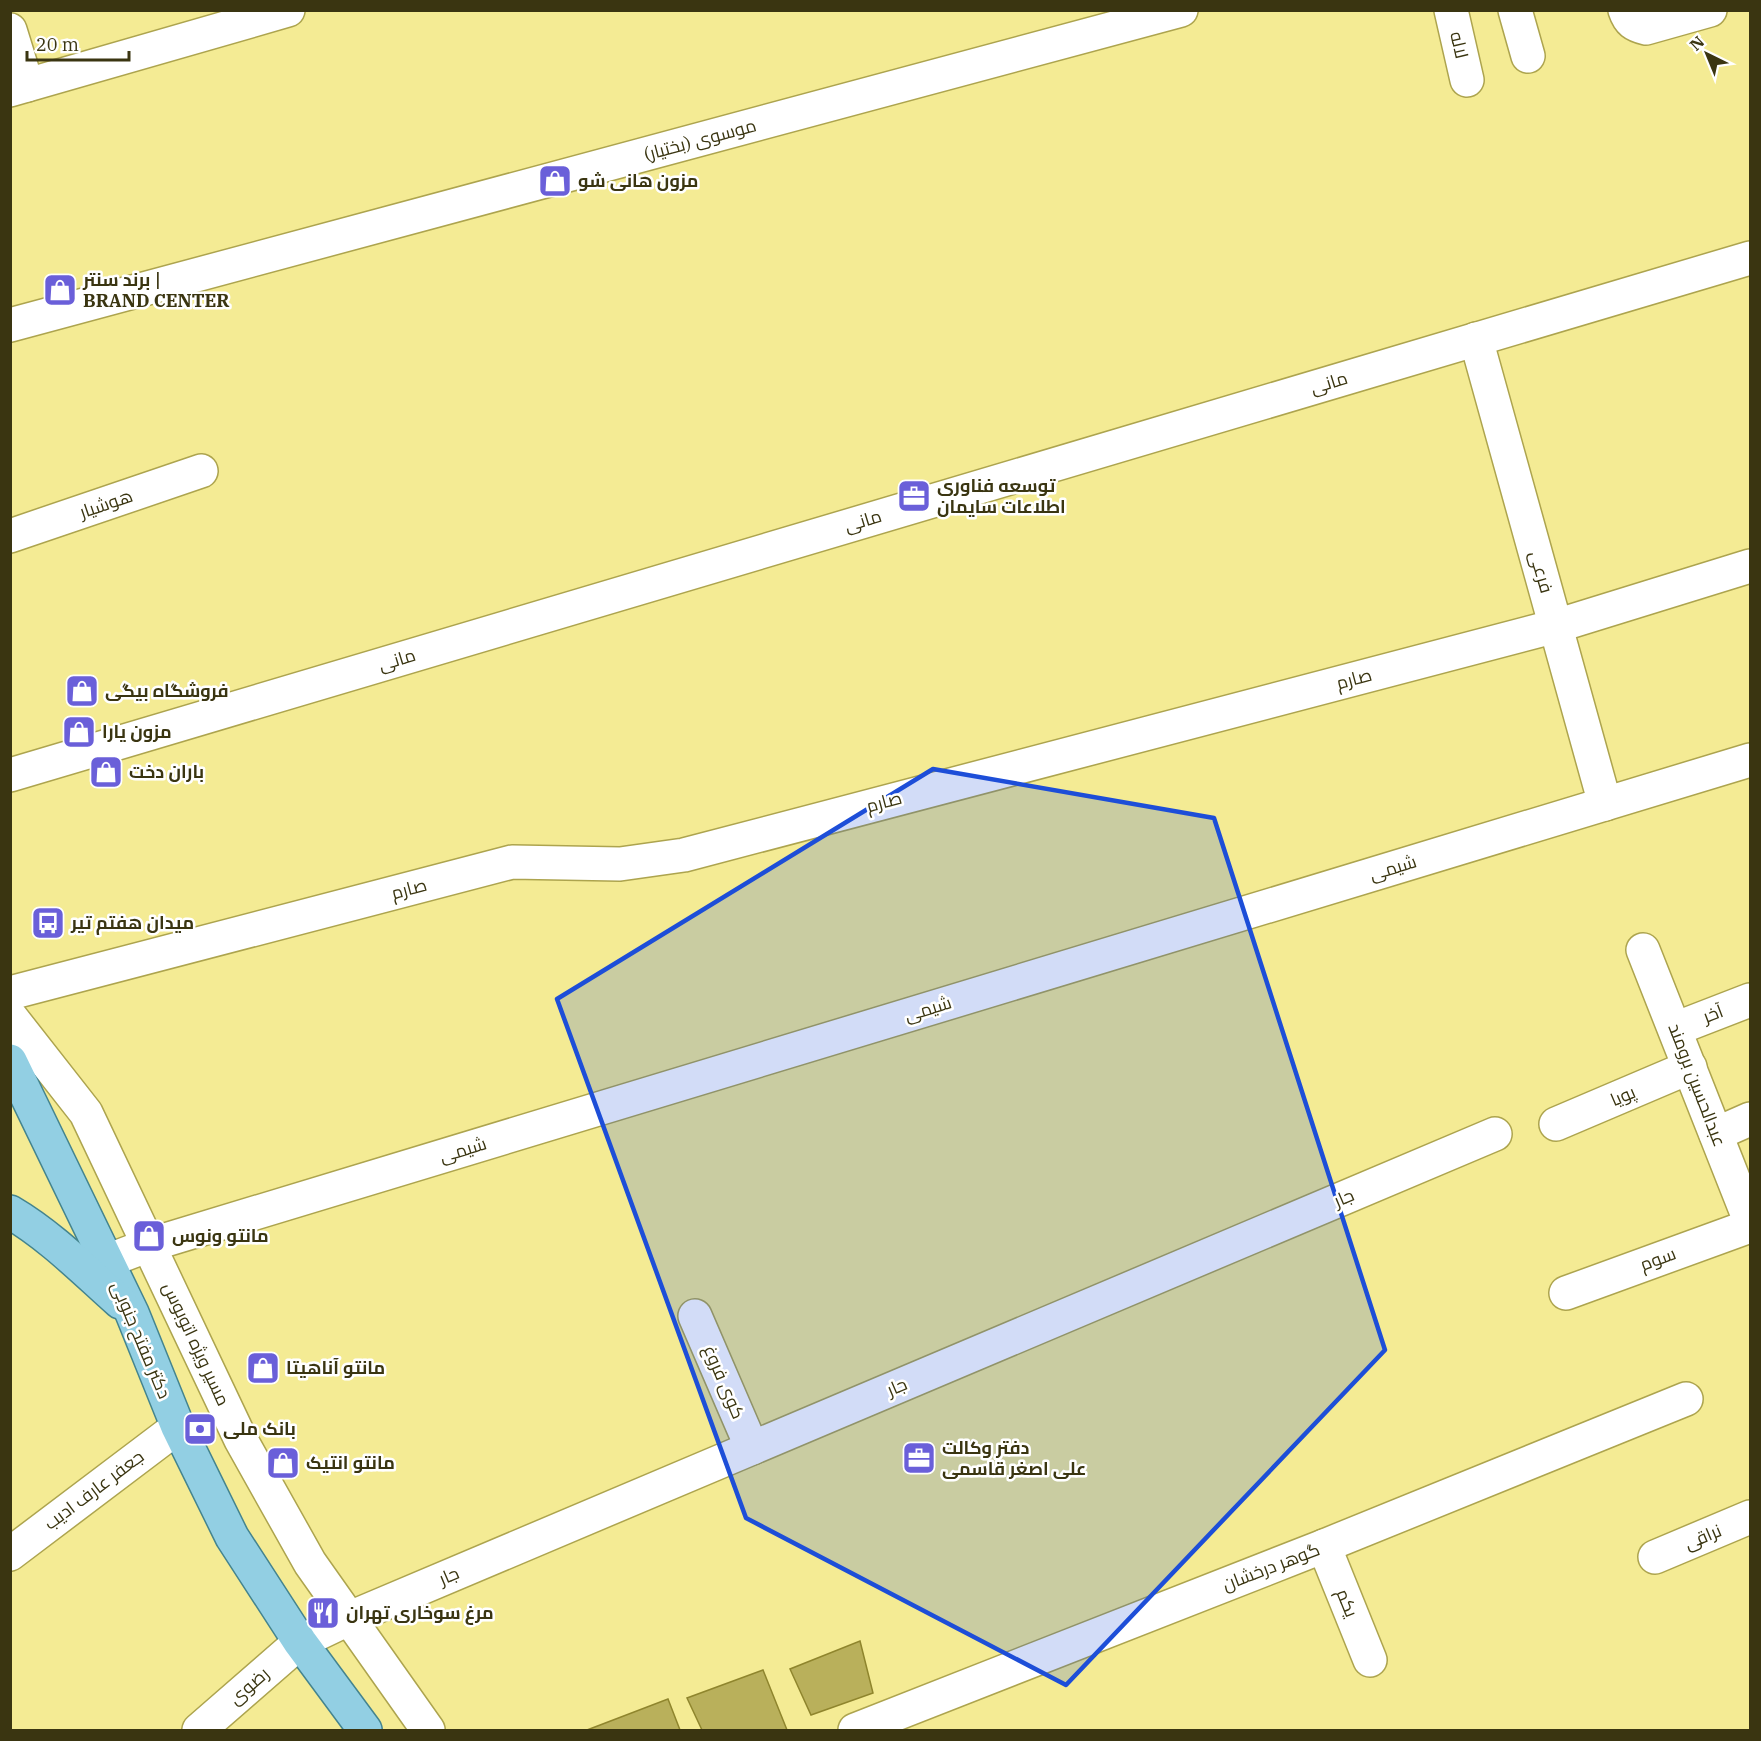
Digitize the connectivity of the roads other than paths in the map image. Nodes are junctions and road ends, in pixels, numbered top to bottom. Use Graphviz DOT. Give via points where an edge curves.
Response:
graph roads {
  1 [pos="288,10"];
  2 [pos="1181,10"];
  3 [pos="1451,10"];
  4 [pos="1515,10"];
  5 [pos="1625,10"];
  6 [pos="1710,10"];
  7 [pos="10,30"];
  8 [pos="1528,56"];
  9 [pos="1467,80"];
  10 [pos="19,88"];
  11 [pos="1750,258"];
  12 [pos="10,325"];
  13 [pos="1476,339"];
  14 [pos="201,471"];
  15 [pos="10,536"];
  16 [pos="1750,567"];
  17 [pos="1556,626"];
  18 [pos="1750,760"];
  19 [pos="10,775"];
  20 [pos="1605,804"];
  21 [pos="1643,950"];
  22 [pos="10,993"];
  23 [pos="1750,1000"];
  24 [pos="10,1016"];
  25 [pos="1675,1029"];
  26 [pos="10,1061"];
  27 [pos="1690,1067"];
  28 [pos="1750,1119"];
  29 [pos="1556,1124"];
  30 [pos="1495,1134"];
  31 [pos="1716,1134"];
  32 [pos="10,1212"];
  33 [pos="1750,1221"];
  34 [pos="1750,1226"];
  35 [pos="149,1245"];
  36 [pos="107,1261"];
  37 [pos="1566,1293"];
  38 [pos="132,1313"];
  39 [pos="695,1316"];
  40 [pos="1686,1399"];
  41 [pos="178,1427"];
  42 [pos="752,1448"];
  43 [pos="1750,1517"];
  44 [pos="1324,1546"];
  45 [pos="10,1554"];
  46 [pos="1654,1557"];
  47 [pos="350,1618"];
  48 [pos="300,1642"];
  49 [pos="1370,1660"];
  50 [pos="198,1731"];
  51 [pos="365,1731"];
  52 [pos="428,1731"];
  53 [pos="855,1731"];
  1 -- 10 [label="street"];
  2 -- 12 [label="street, موسوی (بختیار)"];
  3 -- 9 [label="street, لاله"];
  4 -- 8 [label="street"];
  5 -- 6 [label="street" via="1635,26 1646,28"];
  7 -- 10 [label="street"];
  11 -- 13 [label="street, مانی"];
  13 -- 17 [label="street, فرعی"];
  13 -- 19 [label="street, مانی"];
  14 -- 15 [label="street, هوشیار"];
  16 -- 17 [label="street, صارم"];
  17 -- 20 [label="street, فرعی"];
  17 -- 22 [label="street, صارم" via="684,855 620,864 512,862"];
  18 -- 20 [label="street, شیمی"];
  20 -- 35 [label="street, شیمی"];
  21 -- 25 [label="street, عبدالحسین برومند"];
  23 -- 25 [label="street, آخر"];
  24 -- 35 [label="street, مسیر ویژه اتوبوس" via="86,1113"];
  25 -- 27 [label="street, عبدالحسین برومند"];
  26 -- 36 [label="main road, دکتر مفتح جنوبی"];
  27 -- 29 [label="street, پویا"];
  27 -- 31 [label="street, عبدالحسین برومند"];
  28 -- 31 [label="street"];
  30 -- 42 [label="street, جار"];
  31 -- 33 [label="street, عبدالحسین برومند"];
  32 -- 38 [label="main road" via="46,1236"];
  34 -- 37 [label="street, سوم"];
  35 -- 36 [label="street, شیمی"];
  35 -- 47 [label="street, مسیر ویژه اتوبوس" via="241,1440 310,1563"];
  36 -- 38 [label="main road, دکتر مفتح جنوبی"];
  38 -- 41 [label="main road, دکتر مفتح جنوبی"];
  39 -- 42 [label="street, کوی فروغ"];
  40 -- 44 [label="street, گوهر درخشان"];
  41 -- 45 [label="street, جعفر عارف ادیب"];
  41 -- 48 [label="main road, دکتر مفتح جنوبی" via="232,1537"];
  42 -- 47 [label="street, جار"];
  43 -- 46 [label="street, نراقی"];
  44 -- 49 [label="street, یکم"];
  44 -- 53 [label="street, گوهر درخشان"];
  47 -- 48 [label="street, جار"];
  47 -- 52 [label="street, مسیر ویژه اتوبوس"];
  48 -- 50 [label="street, رضوی"];
  48 -- 51 [label="main road, دکتر مفتح جنوبی"];
}
